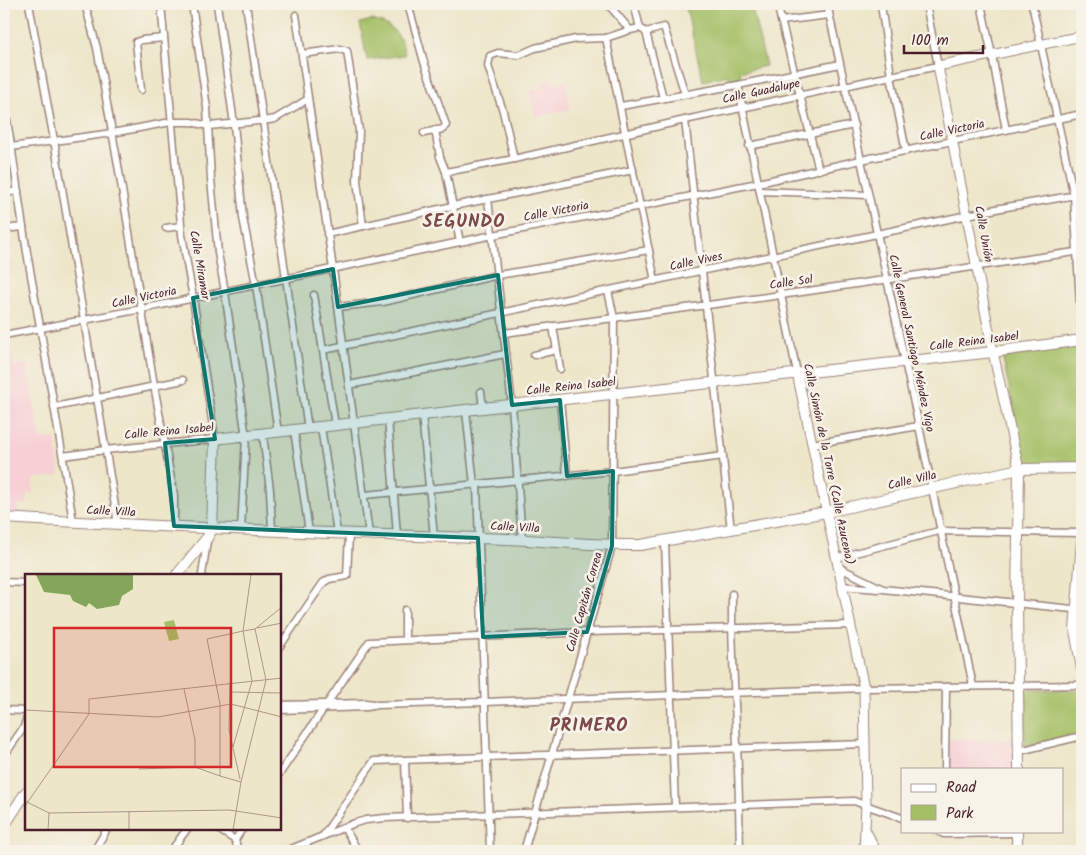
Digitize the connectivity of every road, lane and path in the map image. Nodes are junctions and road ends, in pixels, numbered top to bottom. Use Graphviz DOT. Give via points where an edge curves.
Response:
graph roads {
  1 [pos="29,4"];
  2 [pos="85,4"];
  3 [pos="161,4"];
  4 [pos="192,4"];
  5 [pos="217,4"];
  6 [pos="246,4"];
  7 [pos="408,4"];
  8 [pos="608,4"];
  9 [pos="634,4"];
  10 [pos="777,4"];
  11 [pos="828,4"];
  12 [pos="884,4"];
  13 [pos="926,4"];
  14 [pos="981,4"];
  15 [pos="1032,4"];
  16 [pos="296,15"];
  17 [pos="829,15"];
  18 [pos="781,21"];
  19 [pos="630,30"];
  20 [pos="643,30"];
  21 [pos="1082,36"];
  22 [pos="164,38"];
  23 [pos="606,38"];
  24 [pos="1040,45"];
  25 [pos="302,54"];
  26 [pos="992,55"];
  27 [pos="840,64"];
  28 [pos="938,66"];
  29 [pos="794,73"];
  30 [pos="891,76"];
  31 [pos="738,85"];
  32 [pos="845,86"];
  33 [pos="142,90"];
  34 [pos="685,94"];
  35 [pos="799,96"];
  36 [pos="308,98"];
  37 [pos="663,98"];
  38 [pos="4,106"];
  39 [pos="621,106"];
  40 [pos="742,108"];
  41 [pos="1082,114"];
  42 [pos="1058,119"];
  43 [pos="685,120"];
  44 [pos="262,121"];
  45 [pos="171,122"];
  46 [pos="234,124"];
  47 [pos="854,125"];
  48 [pos="209,126"];
  49 [pos="435,130"];
  50 [pos="1006,130"];
  51 [pos="112,133"];
  52 [pos="424,133"];
  53 [pos="626,134"];
  54 [pos="808,135"];
  55 [pos="54,140"];
  56 [pos="952,141"];
  57 [pos="749,146"];
  58 [pos="12,147"];
  59 [pos="4,148"];
  60 [pos="906,151"];
  61 [pos="514,159"];
  62 [pos="861,160"];
  63 [pos="633,170"];
  64 [pos="819,170"];
  65 [pos="446,172"];
  66 [pos="758,183"];
  67 [pos="18,191"];
  68 [pos="760,191"];
  69 [pos="4,193"];
  70 [pos="1082,194"];
  71 [pos="694,195"];
  72 [pos="868,195"];
  73 [pos="1074,196"];
  74 [pos="488,199"];
  75 [pos="453,206"];
  76 [pos="640,206"];
  77 [pos="968,215"];
  78 [pos="181,226"];
  79 [pos="363,226"];
  80 [pos="23,227"];
  81 [pos="166,228"];
  82 [pos="4,229"];
  83 [pos="328,234"];
  84 [pos="878,234"];
  85 [pos="493,236"];
  86 [pos="460,242"];
  87 [pos="649,250"];
  88 [pos="1080,251"];
  89 [pos="773,257"];
  90 [pos="977,266"];
  91 [pos="333,268"];
  92 [pos="703,270"];
  93 [pos="498,275"];
  94 [pos="287,278"];
  95 [pos="886,278"];
  96 [pos="655,281"];
  97 [pos="256,285"];
  98 [pos="608,291"];
  99 [pos="226,292"];
  100 [pos="314,295"];
  101 [pos="781,295"];
  102 [pos="194,298"];
  103 [pos="706,305"];
  104 [pos="338,307"];
  105 [pos="142,309"];
  106 [pos="501,312"];
  107 [pos="614,318"];
  108 [pos="85,320"];
  109 [pos="553,326"];
  110 [pos="41,328"];
  111 [pos="504,333"];
  112 [pos="4,336"];
  113 [pos="1082,340"];
  114 [pos="343,347"];
  115 [pos="323,350"];
  116 [pos="557,350"];
  117 [pos="1082,350"];
  118 [pos="993,352"];
  119 [pos="505,354"];
  120 [pos="534,355"];
  121 [pos="905,362"];
  122 [pos="560,369"];
  123 [pos="797,374"];
  124 [pos="183,380"];
  125 [pos="716,383"];
  126 [pos="349,385"];
  127 [pos="154,386"];
  128 [pos="481,392"];
  129 [pos="614,393"];
  130 [pos="98,398"];
  131 [pos="560,400"];
  132 [pos="512,405"];
  133 [pos="55,407"];
  134 [pos="483,408"];
  135 [pos="466,411"];
  136 [pos="422,415"];
  137 [pos="388,419"];
  138 [pos="354,423"];
  139 [pos="335,425"];
  140 [pos="919,426"];
  141 [pos="321,427"];
  142 [pos="308,429"];
  143 [pos="294,430"];
  144 [pos="278,432"];
  145 [pos="263,434"];
  146 [pos="246,436"];
  147 [pos="215,439"];
  148 [pos="165,443"];
  149 [pos="812,444"];
  150 [pos="105,450"];
  151 [pos="63,456"];
  152 [pos="723,456"];
  153 [pos="1082,468"];
  154 [pos="1019,469"];
  155 [pos="613,471"];
  156 [pos="567,476"];
  157 [pos="518,481"];
  158 [pos="476,485"];
  159 [pos="430,489"];
  160 [pos="931,489"];
  161 [pos="394,492"];
  162 [pos="364,495"];
  163 [pos="827,512"];
  164 [pos="4,518"];
  165 [pos="73,522"];
  166 [pos="118,524"];
  167 [pos="174,526"];
  168 [pos="240,530"];
  169 [pos="272,530"];
  170 [pos="731,530"];
  171 [pos="940,531"];
  172 [pos="1018,531"];
  173 [pos="309,532"];
  174 [pos="209,533"];
  175 [pos="337,533"];
  176 [pos="1082,533"];
  177 [pos="349,534"];
  178 [pos="368,534"];
  179 [pos="397,535"];
  180 [pos="434,537"];
  181 [pos="478,538"];
  182 [pos="522,540"];
  183 [pos="665,542"];
  184 [pos="1082,542"];
  185 [pos="612,546"];
  186 [pos="837,563"];
  187 [pos="178,574"];
  188 [pos="202,574"];
  189 [pos="4,582"];
  190 [pos="25,583"];
  191 [pos="842,586"];
  192 [pos="883,589"];
  193 [pos="732,594"];
  194 [pos="955,597"];
  195 [pos="1017,603"];
  196 [pos="405,610"];
  197 [pos="1079,610"];
  198 [pos="851,624"];
  199 [pos="732,628"];
  200 [pos="669,629"];
  201 [pos="587,632"];
  202 [pos="483,637"];
  203 [pos="405,640"];
  204 [pos="281,645"];
  205 [pos="1082,668"];
  206 [pos="1082,685"];
  207 [pos="973,686"];
  208 [pos="1019,686"];
  209 [pos="946,687"];
  210 [pos="864,688"];
  211 [pos="736,692"];
  212 [pos="672,694"];
  213 [pos="568,698"];
  214 [pos="485,702"];
  215 [pos="281,705"];
  216 [pos="325,706"];
  217 [pos="4,710"];
  218 [pos="281,710"];
  219 [pos="25,711"];
  220 [pos="25,724"];
  221 [pos="1082,736"];
  222 [pos="864,744"];
  223 [pos="4,745"];
  224 [pos="11,745"];
  225 [pos="738,748"];
  226 [pos="673,750"];
  227 [pos="1019,751"];
  228 [pos="551,754"];
  229 [pos="4,756"];
  230 [pos="486,757"];
  231 [pos="405,760"];
  232 [pos="945,768"];
  233 [pos="1019,768"];
  234 [pos="281,772"];
  235 [pos="25,793"];
  236 [pos="866,804"];
  237 [pos="739,805"];
  238 [pos="675,807"];
  239 [pos="536,813"];
  240 [pos="489,814"];
  241 [pos="407,818"];
  242 [pos="901,818"];
  243 [pos="4,824"];
  244 [pos="344,828"];
  245 [pos="106,830"];
  246 [pos="186,830"];
  247 [pos="220,830"];
  248 [pos="241,830"];
  249 [pos="865,830"];
  250 [pos="1017,832"];
  251 [pos="944,833"];
  252 [pos="322,836"];
  253 [pos="235,840"];
  254 [pos="94,851"];
  255 [pos="171,851"];
  256 [pos="238,851"];
  257 [pos="286,851"];
  258 [pos="358,851"];
  259 [pos="490,851"];
  260 [pos="524,851"];
  261 [pos="740,851"];
  262 [pos="864,851"];
  263 [pos="876,851"];
  264 [pos="1017,851"];
  1 -- 55 [label="street"];
  2 -- 51 [label="street" via="97,48"];
  3 -- 22 [label="street, Calle Miramar"];
  4 -- 48 [label="street"];
  5 -- 46 [label="street"];
  6 -- 44 [label="street"];
  7 -- 49 [label="street" via="446,123 445,128"];
  8 -- 19 [label="street"];
  9 -- 20 [label="street"];
  10 -- 18 [label="street"];
  11 -- 17 [label="street, Calle General Santiago Méndez Vigo"];
  12 -- 30 [label="street"];
  13 -- 28 [label="street, Calle Unión"];
  14 -- 26 [label="street"];
  15 -- 24 [label="street"];
  16 -- 25 [label="street"];
  17 -- 18 [label="street"];
  17 -- 27 [label="street, Calle General Santiago Méndez Vigo"];
  18 -- 29 [label="street"];
  19 -- 20 [label="street"];
  19 -- 23 [label="street"];
  20 -- 34 [label="street" via="664,27"];
  20 -- 37 [label="street"];
  21 -- 24 [label="street, Calle Guadalupe"];
  22 -- 33 [label="street" via="136,42"];
  22 -- 45 [label="street, Calle Miramar"];
  23 -- 39 [label="street"];
  23 -- 61 [label="street" via="576,39 519,55 498,53 490,56 488,66"];
  24 -- 26 [label="street, Calle Guadalupe"];
  24 -- 42 [label="street"];
  25 -- 36 [label="street"];
  25 -- 79 [label="street" via="340,49 348,54 357,117 357,181"];
  26 -- 28 [label="street, Calle Guadalupe"];
  26 -- 50 [label="street"];
  27 -- 29 [label="street"];
  27 -- 32 [label="street, Calle General Santiago Méndez Vigo"];
  28 -- 30 [label="street, Calle Guadalupe"];
  28 -- 56 [label="street, Calle Unión"];
  29 -- 31 [label="street"];
  29 -- 35 [label="street"];
  30 -- 32 [label="street, Calle Guadalupe"];
  30 -- 60 [label="street"];
  31 -- 34 [label="street"];
  31 -- 40 [label="street, Calle Simón de la Torre (Calle Azucena)"];
  32 -- 35 [label="street, Calle Guadalupe"];
  32 -- 47 [label="street, Calle General Santiago Méndez Vigo"];
  34 -- 37 [label="street"];
  35 -- 40 [label="street, Calle Guadalupe"];
  35 -- 54 [label="street"];
  36 -- 44 [label="street" via="275,119"];
  36 -- 83 [label="street"];
  37 -- 39 [label="street"];
  38 -- 58 [label="street"];
  39 -- 53 [label="street"];
  40 -- 43 [label="street, Calle Guadalupe"];
  40 -- 57 [label="street, Calle Simón de la Torre (Calle Azucena)"];
  41 -- 42 [label="street, Calle Victoria"];
  42 -- 50 [label="street, Calle Victoria"];
  42 -- 73 [label="street"];
  43 -- 53 [label="street, Calle Guadalupe"];
  43 -- 71 [label="street"];
  44 -- 46 [label="street"];
  44 -- 94 [label="street"];
  45 -- 48 [label="street"];
  45 -- 51 [label="street"];
  45 -- 78 [label="street, Calle Miramar"];
  46 -- 48 [label="street"];
  46 -- 97 [label="street" via="243,218"];
  47 -- 54 [label="street"];
  47 -- 62 [label="street, Calle General Santiago Méndez Vigo"];
  48 -- 99 [label="street" via="214,214"];
  49 -- 52 [label="street"];
  49 -- 65 [label="street"];
  50 -- 56 [label="street, Calle Victoria"];
  51 -- 55 [label="street"];
  51 -- 105 [label="street"];
  53 -- 61 [label="street, Calle Guadalupe"];
  53 -- 63 [label="street"];
  54 -- 57 [label="street"];
  54 -- 64 [label="street"];
  55 -- 58 [label="street"];
  55 -- 108 [label="street"];
  56 -- 60 [label="street, Calle Victoria"];
  56 -- 77 [label="street, Calle Unión"];
  57 -- 66 [label="street, Calle Simón de la Torre (Calle Azucena)"];
  58 -- 59 [label="street"];
  58 -- 67 [label="street"];
  60 -- 62 [label="street, Calle Victoria"];
  61 -- 65 [label="street, Calle Guadalupe"];
  62 -- 64 [label="street, Calle Victoria"];
  62 -- 72 [label="street, Calle General Santiago Méndez Vigo"];
  63 -- 74 [label="street"];
  63 -- 76 [label="street"];
  64 -- 66 [label="street, Calle Victoria"];
  65 -- 75 [label="street"];
  66 -- 68 [label="street, Calle Simón de la Torre (Calle Azucena)"];
  66 -- 71 [label="street, Calle Victoria"];
  67 -- 69 [label="street"];
  67 -- 80 [label="street"];
  68 -- 72 [label="street"];
  68 -- 89 [label="street, Calle Simón de la Torre (Calle Azucena)"];
  70 -- 73 [label="street, Calle Vives"];
  71 -- 76 [label="street, Calle Victoria"];
  71 -- 92 [label="street"];
  72 -- 84 [label="street, Calle General Santiago Méndez Vigo"];
  73 -- 77 [label="street, Calle Vives"];
  73 -- 88 [label="street"];
  74 -- 75 [label="street"];
  74 -- 85 [label="street"];
  75 -- 79 [label="street"];
  75 -- 86 [label="street"];
  76 -- 85 [label="street, Calle Victoria"];
  76 -- 87 [label="street"];
  77 -- 84 [label="street, Calle Vives"];
  77 -- 90 [label="street, Calle Unión"];
  78 -- 81 [label="street"];
  78 -- 102 [label="street, Calle Miramar"];
  79 -- 83 [label="street"];
  80 -- 82 [label="street"];
  80 -- 110 [label="street"];
  83 -- 91 [label="street"];
  84 -- 89 [label="street, Calle Vives"];
  84 -- 95 [label="street, Calle General Santiago Méndez Vigo"];
  85 -- 86 [label="street, Calle Victoria"];
  85 -- 93 [label="street"];
  86 -- 91 [label="street, Calle Victoria"];
  87 -- 93 [label="street"];
  87 -- 96 [label="street"];
  88 -- 90 [label="street, Calle Sol"];
  88 -- 113 [label="street"];
  89 -- 92 [label="street, Calle Vives"];
  89 -- 101 [label="street, Calle Simón de la Torre (Calle Azucena)"];
  90 -- 95 [label="street, Calle Sol"];
  90 -- 118 [label="street, Calle Unión"];
  91 -- 94 [label="street, Calle Victoria"];
  91 -- 104 [label="street"];
  92 -- 96 [label="street, Calle Vives"];
  92 -- 103 [label="street"];
  93 -- 104 [label="street" via="383,302"];
  93 -- 106 [label="street"];
  94 -- 97 [label="street, Calle Victoria"];
  94 -- 142 [label="street"];
  95 -- 101 [label="street, Calle Sol"];
  95 -- 121 [label="street, Calle General Santiago Méndez Vigo"];
  96 -- 98 [label="street, Calle Vives"];
  97 -- 99 [label="street, Calle Victoria"];
  97 -- 144 [label="street"];
  98 -- 106 [label="street, Calle Vives"];
  98 -- 107 [label="street, Calle Capitán Correa"];
  99 -- 102 [label="street, Calle Victoria"];
  99 -- 146 [label="street"];
  100 -- 115 [label="street"];
  101 -- 103 [label="street, Calle Sol"];
  101 -- 123 [label="street, Calle Simón de la Torre (Calle Azucena)"];
  102 -- 105 [label="street, Calle Victoria"];
  102 -- 147 [label="street, Calle Miramar"];
  103 -- 107 [label="street, Calle Sol"];
  103 -- 125 [label="street"];
  104 -- 114 [label="street"];
  105 -- 108 [label="street, Calle Victoria"];
  105 -- 127 [label="street"];
  106 -- 111 [label="street"];
  106 -- 114 [label="street, Calle Vives"];
  107 -- 109 [label="street, Calle Sol"];
  107 -- 129 [label="street, Calle Capitán Correa"];
  108 -- 110 [label="street, Calle Victoria"];
  108 -- 130 [label="street"];
  109 -- 111 [label="street, Calle Sol"];
  109 -- 116 [label="street"];
  110 -- 112 [label="street, Calle Victoria"];
  110 -- 133 [label="street"];
  111 -- 119 [label="street"];
  113 -- 117 [label="main road"];
  113 -- 118 [label="main road, Calle Reina Isabel"];
  114 -- 115 [label="street, Calle Vives"];
  114 -- 126 [label="street"];
  115 -- 139 [label="street"];
  116 -- 120 [label="street"];
  116 -- 122 [label="street"];
  118 -- 121 [label="main road, Calle Reina Isabel"];
  118 -- 154 [label="street, Calle Unión"];
  119 -- 126 [label="street"];
  119 -- 132 [label="street"];
  121 -- 123 [label="main road, Calle Reina Isabel"];
  121 -- 140 [label="street, Calle General Santiago Méndez Vigo"];
  123 -- 125 [label="main road, Calle Reina Isabel"];
  123 -- 149 [label="street, Calle Simón de la Torre (Calle Azucena)"];
  124 -- 127 [label="street"];
  125 -- 129 [label="main road, Calle Reina Isabel"];
  125 -- 152 [label="street"];
  126 -- 138 [label="street"];
  127 -- 130 [label="street"];
  127 -- 148 [label="street"];
  128 -- 134 [label="street"];
  129 -- 131 [label="main road, Calle Reina Isabel"];
  129 -- 155 [label="street, Calle Capitán Correa"];
  130 -- 133 [label="street"];
  130 -- 150 [label="street"];
  131 -- 132 [label="main road, Calle Reina Isabel"];
  131 -- 156 [label="street"];
  132 -- 134 [label="main road, Calle Reina Isabel"];
  132 -- 157 [label="street"];
  133 -- 151 [label="street"];
  134 -- 135 [label="main road, Calle Reina Isabel"];
  135 -- 136 [label="main road, Calle Reina Isabel"];
  135 -- 158 [label="street"];
  136 -- 137 [label="main road, Calle Reina Isabel"];
  136 -- 159 [label="street"];
  137 -- 138 [label="main road, Calle Reina Isabel"];
  137 -- 161 [label="street"];
  138 -- 139 [label="main road, Calle Reina Isabel"];
  138 -- 162 [label="street"];
  139 -- 141 [label="main road, Calle Reina Isabel"];
  140 -- 149 [label="street"];
  140 -- 160 [label="street, Calle General Santiago Méndez Vigo"];
  141 -- 142 [label="main road, Calle Reina Isabel"];
  141 -- 175 [label="street"];
  142 -- 143 [label="main road, Calle Reina Isabel"];
  143 -- 144 [label="main road, Calle Reina Isabel"];
  143 -- 173 [label="street"];
  144 -- 145 [label="main road, Calle Reina Isabel"];
  145 -- 146 [label="main road, Calle Reina Isabel"];
  145 -- 169 [label="street"];
  146 -- 147 [label="main road, Calle Reina Isabel"];
  146 -- 168 [label="street"];
  147 -- 148 [label="street, Calle Reina Isabel"];
  147 -- 174 [label="main road, Calle Miramar"];
  148 -- 150 [label="street, Calle Reina Isabel"];
  148 -- 167 [label="street" via="174,495"];
  149 -- 163 [label="street, Calle Simón de la Torre (Calle Azucena)"];
  150 -- 151 [label="street, Calle Reina Isabel"];
  150 -- 166 [label="street"];
  151 -- 165 [label="street"];
  152 -- 155 [label="street"];
  152 -- 170 [label="street"];
  153 -- 154 [label="main road, Calle Villa"];
  154 -- 160 [label="main road, Calle Villa"];
  154 -- 172 [label="main road"];
  155 -- 156 [label="street"];
  155 -- 185 [label="street, Calle Capitán Correa"];
  156 -- 157 [label="street"];
  157 -- 158 [label="street"];
  157 -- 182 [label="street"];
  158 -- 159 [label="street"];
  158 -- 181 [label="street"];
  159 -- 161 [label="street"];
  159 -- 180 [label="street"];
  160 -- 163 [label="main road, Calle Villa"];
  160 -- 171 [label="street, Calle General Santiago Méndez Vigo"];
  161 -- 162 [label="street"];
  161 -- 179 [label="street"];
  162 -- 178 [label="street"];
  163 -- 170 [label="main road, Calle Villa"];
  163 -- 186 [label="street, Calle Simón de la Torre (Calle Azucena)"];
  164 -- 165 [label="main road, Calle Villa"];
  165 -- 166 [label="main road, Calle Villa"];
  166 -- 167 [label="main road, Calle Villa"];
  167 -- 174 [label="main road, Calle Villa"];
  168 -- 169 [label="main road, Calle Villa"];
  168 -- 174 [label="main road, Calle Villa"];
  169 -- 173 [label="main road, Calle Villa"];
  170 -- 183 [label="main road, Calle Villa"];
  171 -- 172 [label="street"];
  171 -- 186 [label="street"];
  171 -- 194 [label="street, Calle General Santiago Méndez Vigo"];
  172 -- 176 [label="street"];
  172 -- 195 [label="main road"];
  173 -- 175 [label="main road, Calle Villa"];
  174 -- 187 [label="main road"];
  174 -- 188 [label="street"];
  175 -- 177 [label="main road, Calle Villa"];
  177 -- 178 [label="main road, Calle Villa"];
  177 -- 204 [label="street" via="347,576 329,578 323,583"];
  178 -- 179 [label="main road, Calle Villa"];
  179 -- 180 [label="main road, Calle Villa"];
  180 -- 181 [label="main road, Calle Villa"];
  181 -- 182 [label="main road, Calle Villa"];
  181 -- 202 [label="street"];
  182 -- 185 [label="main road, Calle Villa"];
  183 -- 185 [label="main road, Calle Villa"];
  183 -- 200 [label="street"];
  184 -- 197 [label="main road"];
  185 -- 201 [label="street, Calle Capitán Correa"];
  186 -- 191 [label="street, Calle Simón de la Torre (Calle Azucena)"];
  186 -- 192 [label="street"];
  189 -- 190 [label="street"];
  191 -- 192 [label="street"];
  191 -- 198 [label="street, Calle Simón de la Torre (Calle Azucena)"];
  192 -- 194 [label="street"];
  193 -- 199 [label="street"];
  194 -- 195 [label="street"];
  194 -- 207 [label="street, Calle General Santiago Méndez Vigo"];
  195 -- 197 [label="street"];
  195 -- 208 [label="main road"];
  196 -- 203 [label="street"];
  197 -- 205 [label="main road" via="1075,630"];
  198 -- 199 [label="street"];
  198 -- 210 [label="street, Calle Simón de la Torre (Calle Azucena)"];
  199 -- 200 [label="street"];
  199 -- 211 [label="street"];
  200 -- 201 [label="street"];
  200 -- 212 [label="street"];
  201 -- 202 [label="street"];
  201 -- 213 [label="street, Calle Capitán Correa"];
  202 -- 203 [label="street"];
  202 -- 214 [label="street"];
  203 -- 216 [label="street" via="369,642"];
  206 -- 208 [label="street"];
  207 -- 208 [label="street"];
  207 -- 209 [label="street"];
  208 -- 227 [label="main road"];
  209 -- 210 [label="street"];
  209 -- 232 [label="street"];
  210 -- 211 [label="street"];
  210 -- 222 [label="street, Calle Simón de la Torre (Calle Azucena)"];
  211 -- 212 [label="street"];
  211 -- 225 [label="street"];
  212 -- 213 [label="street"];
  212 -- 226 [label="street"];
  213 -- 214 [label="street"];
  213 -- 228 [label="street, Calle Capitán Correa"];
  214 -- 216 [label="street"];
  214 -- 230 [label="street"];
  215 -- 216 [label="street"];
  216 -- 218 [label="street"];
  216 -- 234 [label="street"];
  217 -- 219 [label="street"];
  220 -- 224 [label="street"];
  221 -- 227 [label="street"];
  222 -- 225 [label="street"];
  222 -- 236 [label="street, Calle Simón de la Torre (Calle Azucena)"];
  223 -- 224 [label="street"];
  224 -- 229 [label="street"];
  225 -- 226 [label="street"];
  225 -- 237 [label="street"];
  226 -- 228 [label="street"];
  226 -- 238 [label="street"];
  227 -- 233 [label="main road"];
  228 -- 230 [label="street"];
  228 -- 239 [label="street, Calle Capitán Correa"];
  230 -- 231 [label="street"];
  230 -- 240 [label="street"];
  231 -- 241 [label="street"];
  231 -- 252 [label="street" via="374,761"];
  235 -- 243 [label="main road"];
  236 -- 237 [label="street" via="854,801"];
  236 -- 242 [label="street"];
  236 -- 249 [label="street, Calle Simón de la Torre (Calle Azucena)"];
  237 -- 238 [label="street"];
  237 -- 261 [label="street"];
  238 -- 239 [label="street"];
  239 -- 240 [label="street"];
  239 -- 260 [label="street, Calle Capitán Correa"];
  240 -- 241 [label="street"];
  240 -- 259 [label="street"];
  241 -- 244 [label="street" via="366,820"];
  244 -- 252 [label="street"];
  244 -- 258 [label="street"];
  245 -- 254 [label="street"];
  246 -- 255 [label="street"];
  247 -- 253 [label="street"];
  248 -- 253 [label="street"];
  249 -- 262 [label="street, Calle Simón de la Torre (Calle Azucena)"];
  249 -- 263 [label="street"];
  250 -- 251 [label="street"];
  250 -- 264 [label="main road"];
  252 -- 257 [label="street"];
  253 -- 256 [label="street"];
}
